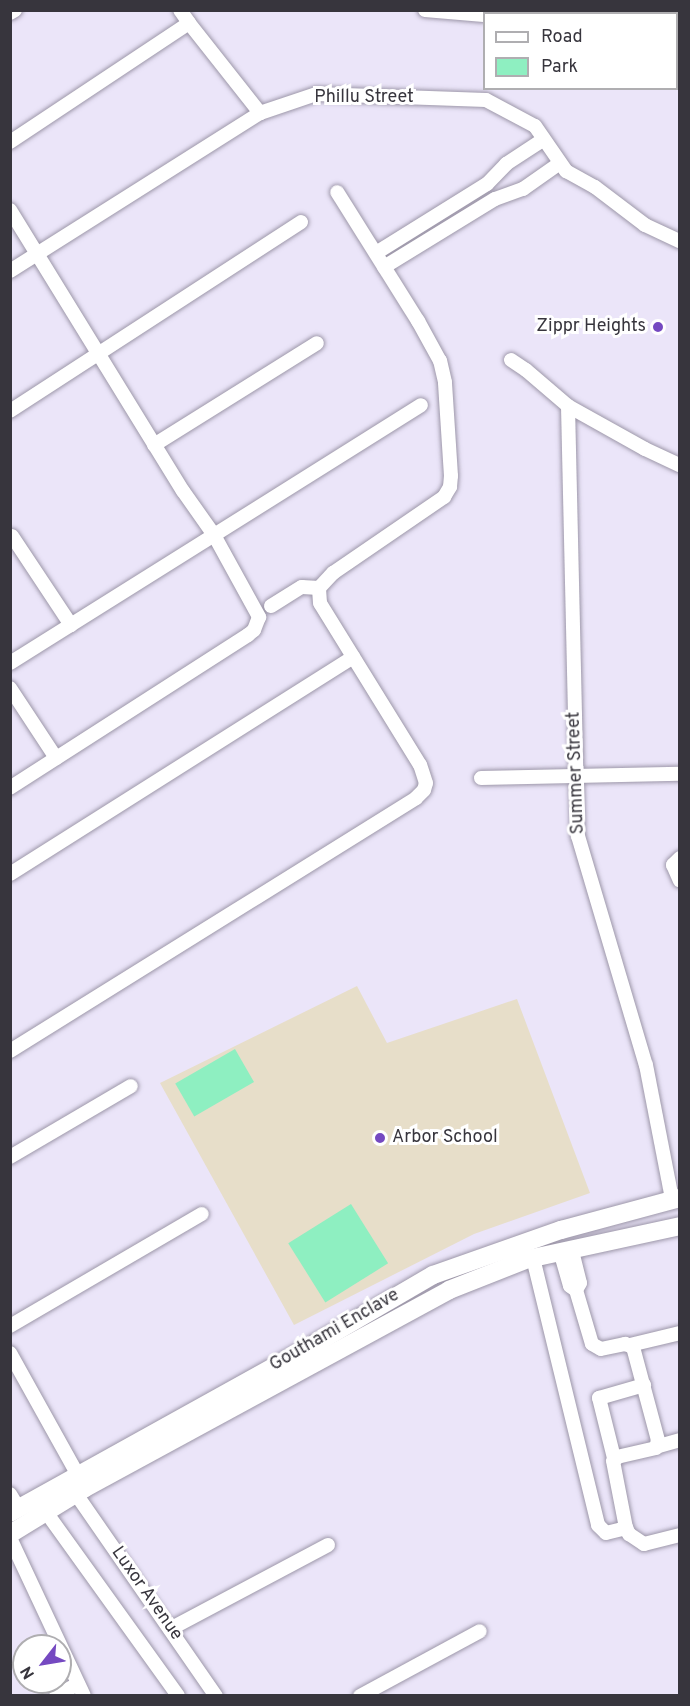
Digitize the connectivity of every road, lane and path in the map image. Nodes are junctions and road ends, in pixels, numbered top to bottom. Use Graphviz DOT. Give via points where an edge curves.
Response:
graph roads {
  1 [pos="15,10"];
  2 [pos="180,10"];
  3 [pos="425,10"];
  4 [pos="10,14"];
  5 [pos="483,15"];
  6 [pos="189,23"];
  7 [pos="260,113"];
  8 [pos="544,139"];
  9 [pos="10,142"];
  10 [pos="560,164"];
  11 [pos="337,192"];
  12 [pos="10,210"];
  13 [pos="302,222"];
  14 [pos="680,241"];
  15 [pos="376,253"];
  16 [pos="38,254"];
  17 [pos="384,267"];
  18 [pos="10,272"];
  19 [pos="317,343"];
  20 [pos="98,355"];
  21 [pos="511,360"];
  22 [pos="421,405"];
  23 [pos="568,406"];
  24 [pos="10,411"];
  25 [pos="154,445"];
  26 [pos="680,465"];
  27 [pos="11,536"];
  28 [pos="214,536"];
  29 [pos="319,588"];
  30 [pos="271,606"];
  31 [pos="70,625"];
  32 [pos="353,657"];
  33 [pos="10,663"];
  34 [pos="10,688"];
  35 [pos="56,758"];
  36 [pos="680,774"];
  37 [pos="576,776"];
  38 [pos="481,778"];
  39 [pos="10,788"];
  40 [pos="680,858"];
  41 [pos="10,874"];
  42 [pos="680,881"];
  43 [pos="10,1051"];
  44 [pos="131,1086"];
  45 [pos="10,1157"];
  46 [pos="676,1198"];
  47 [pos="202,1214"];
  48 [pos="680,1226"];
  49 [pos="565,1249"];
  50 [pos="533,1258"];
  51 [pos="10,1326"];
  52 [pos="680,1333"];
  53 [pos="630,1345"];
  54 [pos="10,1353"];
  55 [pos="644,1385"];
  56 [pos="680,1440"];
  57 [pos="658,1446"];
  58 [pos="614,1458"];
  59 [pos="78,1475"];
  60 [pos="76,1494"];
  61 [pos="13,1505"];
  62 [pos="46,1512"];
  63 [pos="626,1528"];
  64 [pos="680,1535"];
  65 [pos="10,1536"];
  66 [pos="328,1545"];
  67 [pos="170,1629"];
  68 [pos="480,1631"];
  69 [pos="81,1690"];
  70 [pos="56,1695"];
  71 [pos="178,1695"];
  72 [pos="216,1695"];
  73 [pos="360,1695"];
  1 -- 4 [label="street"];
  2 -- 6 [label="street"];
  3 -- 5 [label="street"];
  6 -- 7 [label="street"];
  6 -- 9 [label="street"];
  7 -- 8 [label="street, Phillu Street" via="316,94 486,100 536,126"];
  7 -- 16 [label="street, Phillu Street"];
  8 -- 10 [label="street, Phillu Street"];
  8 -- 15 [label="street" via="506,164 487,184"];
  10 -- 14 [label="street, Phillu Street" via="645,225"];
  10 -- 17 [label="street"];
  11 -- 15 [label="street"];
  12 -- 16 [label="street"];
  13 -- 20 [label="street"];
  15 -- 17 [label="street"];
  16 -- 18 [label="street, Phillu Street"];
  16 -- 20 [label="street"];
  17 -- 29 [label="street" via="440,361 448,408 450,488 435,504 333,573"];
  19 -- 25 [label="street"];
  20 -- 24 [label="street"];
  20 -- 25 [label="street"];
  21 -- 23 [label="street"];
  22 -- 28 [label="street"];
  23 -- 26 [label="street"];
  23 -- 37 [label="street, Summer Street"];
  25 -- 28 [label="street"];
  27 -- 31 [label="street"];
  28 -- 31 [label="street"];
  28 -- 35 [label="street" via="257,610 254,630"];
  29 -- 30 [label="street" via="302,587"];
  29 -- 32 [label="street" via="320,603"];
  31 -- 33 [label="street"];
  32 -- 41 [label="street"];
  32 -- 43 [label="street" via="420,765 426,783 424,790 417,798"];
  34 -- 35 [label="street"];
  35 -- 39 [label="street"];
  36 -- 37 [label="street"];
  37 -- 38 [label="street"];
  37 -- 46 [label="street, Summer Street" via="578,836 646,1065"];
  40 -- 42 [label="street" via="674,865"];
  44 -- 45 [label="street"];
  46 -- 59 [label="street, Gouthami Enclave" via="561,1230 433,1275"];
  47 -- 51 [label="street"];
  48 -- 49 [label="street, Gouthami Enclave"];
  49 -- 50 [label="street, Gouthami Enclave"];
  49 -- 53 [label="street" via="570,1286 576,1290 592,1344 601,1348"];
  50 -- 60 [label="street, Gouthami Enclave" via="449,1290"];
  50 -- 63 [label="street" via="598,1525 606,1533"];
  52 -- 53 [label="street"];
  53 -- 55 [label="street"];
  54 -- 59 [label="street"];
  55 -- 57 [label="street"];
  55 -- 58 [label="street" via="599,1398"];
  56 -- 57 [label="street"];
  57 -- 58 [label="street"];
  58 -- 63 [label="street"];
  59 -- 61 [label="street, Gouthami Enclave"];
  60 -- 62 [label="street, Gouthami Enclave"];
  60 -- 67 [label="street, Luxor Avenue"];
  62 -- 65 [label="street, Gouthami Enclave"];
  62 -- 71 [label="street, Luxor Avenue"];
  63 -- 64 [label="street" via="644,1544"];
  65 -- 69 [label="street"];
  66 -- 67 [label="street"];
  67 -- 72 [label="street, Luxor Avenue"];
  68 -- 73 [label="street"];
  69 -- 70 [label="street"];
}
